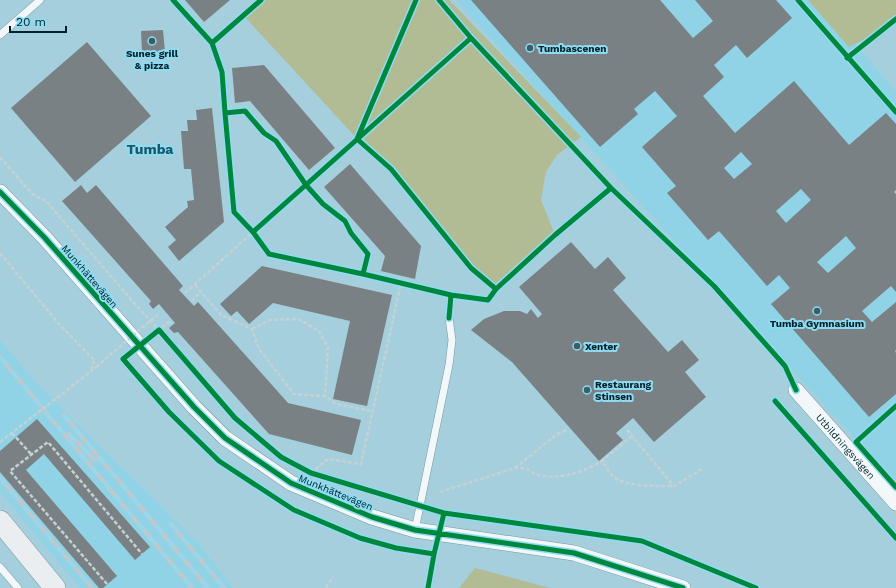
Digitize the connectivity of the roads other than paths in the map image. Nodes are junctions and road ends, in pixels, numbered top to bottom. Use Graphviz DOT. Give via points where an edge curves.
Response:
graph roads {
  1 [pos="40,0"];
  2 [pos="0,35"];
  3 [pos="0,192"];
  4 [pos="449,318"];
  5 [pos="796,390"];
  6 [pos="896,504"];
  7 [pos="0,521"];
  8 [pos="415,530"];
  9 [pos="0,567"];
  10 [pos="18,588"];
  11 [pos="55,588"];
  12 [pos="683,588"];
  1 -- 2 [label="lane"];
  3 -- 8 [label="street, Munkhättevägen" via="44,237 194,407 225,438 291,483 372,517"];
  4 -- 8 [label="lane" via="452,340 449,365"];
  5 -- 6 [label="street, Utbildningsvägen"];
  7 -- 11 [label="main road"];
  8 -- 12 [label="street, Munkhättevägen" via="574,554"];
  9 -- 10 [label="lane"];
}
